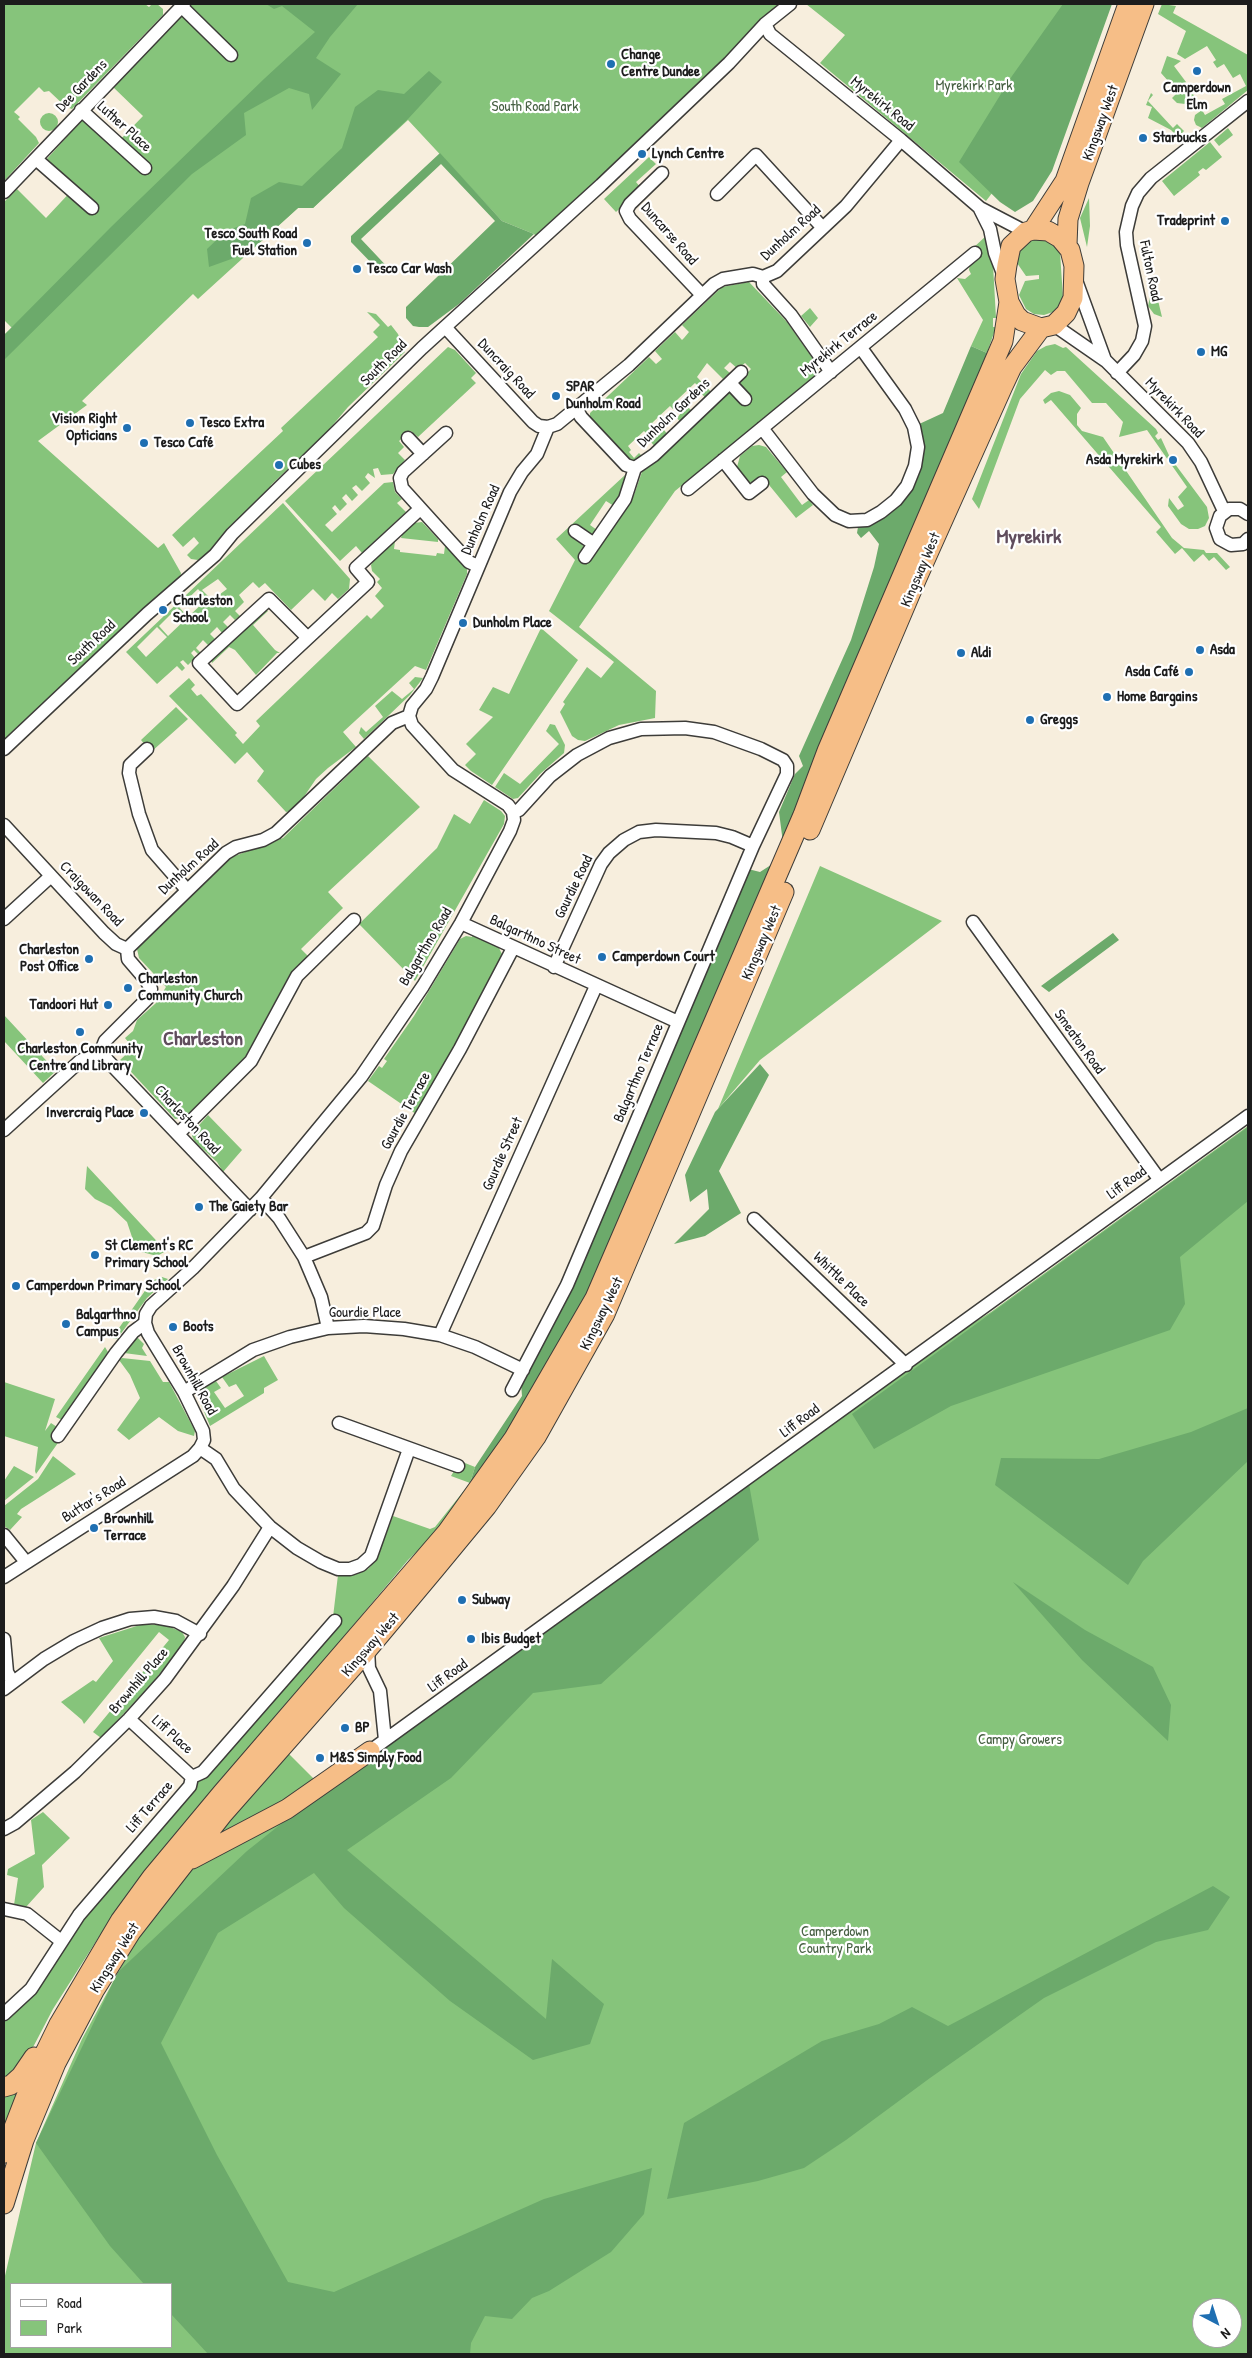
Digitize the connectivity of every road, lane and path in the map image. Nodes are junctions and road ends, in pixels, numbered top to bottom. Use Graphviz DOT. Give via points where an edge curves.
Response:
graph roads {
  1 [pos="790,4"];
  2 [pos="1128,4"];
  3 [pos="1144,4"];
  4 [pos="178,6"];
  5 [pos="765,24"];
  6 [pos="231,55"];
  7 [pos="1248,101"];
  8 [pos="81,110"];
  9 [pos="901,140"];
  10 [pos="36,159"];
  11 [pos="145,168"];
  12 [pos="662,173"];
  13 [pos="4,192"];
  14 [pos="717,194"];
  15 [pos="92,208"];
  16 [pos="980,208"];
  17 [pos="822,227"];
  18 [pos="1029,231"];
  19 [pos="1067,245"];
  20 [pos="976,254"];
  21 [pos="763,277"];
  22 [pos="1075,278"];
  23 [pos="1005,279"];
  24 [pos="702,295"];
  25 [pos="1009,302"];
  26 [pos="1047,327"];
  27 [pos="445,328"];
  28 [pos="861,348"];
  29 [pos="1106,361"];
  30 [pos="741,372"];
  31 [pos="831,372"];
  32 [pos="1117,373"];
  33 [pos="730,383"];
  34 [pos="745,399"];
  35 [pos="576,408"];
  36 [pos="548,427"];
  37 [pos="762,428"];
  38 [pos="446,433"];
  39 [pos="408,438"];
  40 [pos="423,454"];
  41 [pos="723,460"];
  42 [pos="635,468"];
  43 [pos="762,483"];
  44 [pos="688,489"];
  45 [pos="420,509"];
  46 [pos="1224,511"];
  47 [pos="1248,514"];
  48 [pos="575,531"];
  49 [pos="1248,540"];
  50 [pos="594,544"];
  51 [pos="585,557"];
  52 [pos="478,566"];
  53 [pos="308,638"];
  54 [pos="409,716"];
  55 [pos="4,749"];
  56 [pos="147,749"];
  57 [pos="513,812"];
  58 [pos="4,825"];
  59 [pos="754,846"];
  60 [pos="51,876"];
  61 [pos="187,890"];
  62 [pos="4,920"];
  63 [pos="354,920"];
  64 [pos="973,922"];
  65 [pos="460,923"];
  66 [pos="513,948"];
  67 [pos="128,949"];
  68 [pos="554,967"];
  69 [pos="596,986"];
  70 [pos="678,1022"];
  71 [pos="101,1051"];
  72 [pos="1248,1116"];
  73 [pos="4,1130"];
  74 [pos="178,1134"];
  75 [pos="1159,1179"];
  76 [pos="261,1198"];
  77 [pos="250,1210"];
  78 [pos="754,1219"];
  79 [pos="304,1257"];
  80 [pos="145,1323"];
  81 [pos="328,1328"];
  82 [pos="440,1335"];
  83 [pos="906,1365"];
  84 [pos="523,1370"];
  85 [pos="512,1390"];
  86 [pos="184,1392"];
  87 [pos="339,1423"];
  88 [pos="58,1436"];
  89 [pos="200,1448"];
  90 [pos="409,1449"];
  91 [pos="458,1466"];
  92 [pos="270,1527"];
  93 [pos="4,1535"];
  94 [pos="26,1562"];
  95 [pos="4,1576"];
  96 [pos="327,1623"];
  97 [pos="200,1634"];
  98 [pos="4,1639"];
  99 [pos="368,1649"];
  100 [pos="8,1685"];
  101 [pos="129,1719"];
  102 [pos="385,1740"];
  103 [pos="370,1751"];
  104 [pos="192,1777"];
  105 [pos="4,1829"];
  106 [pos="183,1864"];
  107 [pos="4,1909"];
  108 [pos="61,1941"];
  109 [pos="4,2014"];
  110 [pos="59,2024"];
  111 [pos="4,2087"];
  112 [pos="4,2153"];
  113 [pos="4,2204"];
  1 -- 5 [label="street, South Road"];
  2 -- 18 [label="highway, Kingsway West" via="1065,181"];
  3 -- 19 [label="highway, Kingsway West" via="1079,183 1068,219"];
  4 -- 6 [label="street"];
  4 -- 8 [label="street, Dee Gardens"];
  5 -- 9 [label="street, Myrekirk Road" via="770,34"];
  5 -- 27 [label="street, South Road" via="708,84"];
  7 -- 32 [label="street, Fulton Road" via="1151,178 1138,193 1126,232 1145,326 1142,341 1134,355"];
  8 -- 10 [label="street, Dee Gardens"];
  8 -- 11 [label="street, Luther Place"];
  9 -- 16 [label="street, Myrekirk Road"];
  9 -- 17 [label="street, Dunholm Road" via="846,206"];
  10 -- 13 [label="street, Dee Gardens"];
  10 -- 15 [label="street"];
  12 -- 24 [label="street, Duncarse Road" via="626,211"];
  14 -- 17 [label="street" via="756,155"];
  16 -- 18 [label="street, Myrekirk Road"];
  16 -- 23 [label="street, Myrekirk Road"];
  17 -- 21 [label="street, Dunholm Road" via="776,270"];
  18 -- 19 [label="highway" via="1051,232"];
  18 -- 23 [label="highway, Kingsway West" via="1011,246"];
  19 -- 22 [label="highway, Kingsway West" via="1073,257"];
  20 -- 28 [label="street, Myrekirk Terrace"];
  21 -- 24 [label="street, Dunholm Road" via="753,274 723,280"];
  21 -- 31 [label="street" via="763,284"];
  22 -- 26 [label="highway, Kingsway West" via="1070,307"];
  22 -- 29 [label="street"];
  23 -- 25 [label="highway, Kingsway West"];
  24 -- 35 [label="street, Dunholm Road" via="630,365"];
  25 -- 26 [label="highway, Kingsway West" via="1022,321"];
  25 -- 110 [label="highway, Kingsway West" via="1003,341 803,814 594,1298 556,1367 514,1438 447,1532 152,1877 120,1921"];
  26 -- 29 [label="street"];
  26 -- 99 [label="highway, Kingsway West" via="1012,367 955,490 605,1314 531,1445 487,1506"];
  27 -- 36 [label="street, Duncraig Road" via="533,422"];
  27 -- 55 [label="street, South Road" via="232,534 215,555 147,614"];
  28 -- 31 [label="street, Myrekirk Terrace"];
  28 -- 37 [label="street" via="905,409 914,427 918,447 915,466 896,500 867,520 849,521 835,515 813,494"];
  29 -- 32 [label="street, Myrekirk Road"];
  30 -- 33 [label="street, Dunholm Gardens"];
  31 -- 37 [label="street, Myrekirk Terrace"];
  32 -- 46 [label="street, Myrekirk Road" via="1188,443 1201,462"];
  33 -- 34 [label="street, Dunholm Gardens"];
  33 -- 42 [label="street, Dunholm Gardens" via="654,455"];
  35 -- 36 [label="street, Dunholm Road" via="557,424"];
  35 -- 42 [label="street, Dunholm Gardens" via="581,418 626,465"];
  36 -- 52 [label="street, Dunholm Road" via="538,454 510,492"];
  37 -- 41 [label="street, Myrekirk Terrace"];
  38 -- 40 [label="street"];
  39 -- 40 [label="street"];
  40 -- 45 [label="street" via="400,478 402,488"];
  41 -- 43 [label="street" via="749,493"];
  41 -- 44 [label="street, Myrekirk Terrace"];
  42 -- 50 [label="street" via="625,499"];
  45 -- 52 [label="street" via="469,562"];
  45 -- 53 [label="street" via="356,568 368,582"];
  46 -- 47 [label="street" via="1234,508"];
  46 -- 49 [label="street" via="1216,528 1220,539 1231,545"];
  48 -- 50 [label="street"];
  50 -- 51 [label="street"];
  52 -- 54 [label="street, Dunholm Road" via="432,677"];
  53 -- 53 [label="street" via="237,704 199,663 270,599"];
  54 -- 57 [label="street" via="412,725 453,770 508,805"];
  54 -- 61 [label="street, Dunholm Road" via="392,723 276,833 226,853"];
  56 -- 61 [label="street" via="130,765 129,773 139,814 157,858"];
  57 -- 59 [label="street, Balgarthno Terrace" via="550,776 577,755 608,738 641,729 685,728 714,732 761,750 787,766 787,774"];
  57 -- 65 [label="street, Balgarthno Road" via="510,830"];
  58 -- 60 [label="street, Craigowan Road"];
  59 -- 68 [label="street, Gourdie Road" via="716,833 656,830 639,832 624,840 601,864"];
  59 -- 70 [label="street, Balgarthno Terrace"];
  60 -- 62 [label="street"];
  60 -- 67 [label="street, Craigowan Road" via="104,933"];
  61 -- 67 [label="street, Dunholm Road"];
  63 -- 74 [label="street" via="296,976 251,1061"];
  64 -- 75 [label="street, Smeaton Road"];
  65 -- 66 [label="street, Balgarthno Street"];
  65 -- 76 [label="street, Balgarthno Road" via="423,986 361,1077"];
  66 -- 68 [label="street, Balgarthno Street"];
  66 -- 79 [label="street, Gourdie Terrace" via="460,1049 401,1150 373,1226 366,1233"];
  67 -- 71 [label="street" via="128,960 150,989 148,998 105,1041"];
  68 -- 69 [label="street, Balgarthno Street"];
  69 -- 70 [label="street, Balgarthno Street"];
  69 -- 82 [label="street, Gourdie Street"];
  70 -- 84 [label="street, Balgarthno Terrace" via="567,1285"];
  71 -- 73 [label="street" via="80,1061"];
  71 -- 74 [label="street, Charleston Road"];
  72 -- 75 [label="street, Liff Road"];
  74 -- 77 [label="street, Charleston Road"];
  75 -- 83 [label="street, Liff Road"];
  76 -- 77 [label="street, Balgarthno Road"];
  76 -- 79 [label="street" via="279,1218"];
  77 -- 80 [label="street, Balgarthno Road" via="151,1306"];
  78 -- 83 [label="street, Whittle Place"];
  79 -- 81 [label="street" via="321,1297"];
  80 -- 86 [label="street, Brownhill Road" via="148,1334"];
  80 -- 88 [label="street" via="116,1353"];
  81 -- 82 [label="street, Gourdie Place" via="364,1326"];
  81 -- 86 [label="street, Gourdie Place" via="253,1350"];
  82 -- 84 [label="street, Gourdie Place" via="475,1347"];
  83 -- 102 [label="street, Liff Road"];
  84 -- 85 [label="street, Balgarthno Terrace"];
  86 -- 89 [label="street, Brownhill Road" via="203,1431 204,1440"];
  87 -- 90 [label="street"];
  89 -- 92 [label="street" via="216,1460 234,1489"];
  89 -- 94 [label="street, Buttar's Road" via="193,1456"];
  90 -- 91 [label="street"];
  90 -- 92 [label="street" via="371,1556 361,1565 338,1569 321,1562"];
  92 -- 97 [label="street, Brownhill Place"];
  93 -- 94 [label="street"];
  94 -- 95 [label="street, Buttar's Road"];
  96 -- 104 [label="street, Liff Terrace" via="203,1772"];
  97 -- 100 [label="street" via="176,1621 154,1617 130,1619 74,1641"];
  97 -- 101 [label="street, Brownhill Place"];
  98 -- 100 [label="street"];
  99 -- 102 [label="street" via="369,1668 380,1692"];
  99 -- 106 [label="highway, Kingsway West"];
  101 -- 104 [label="street, Liff Place"];
  101 -- 105 [label="street, Brownhill Place" via="75,1772 16,1823"];
  102 -- 103 [label="street, Liff Road"];
  103 -- 106 [label="highway" via="287,1809"];
  104 -- 108 [label="street, Liff Terrace" via="190,1786 79,1915"];
  106 -- 113 [label="highway, Kingsway West" via="131,1932 94,1991 56,2063 24,2140"];
  107 -- 108 [label="street" via="27,1914"];
  108 -- 109 [label="street, Liff Terrace" via="31,1990"];
  110 -- 111 [label="highway" via="21,2076"];
  110 -- 112 [label="highway, Kingsway West" via="34,2073"];
}
